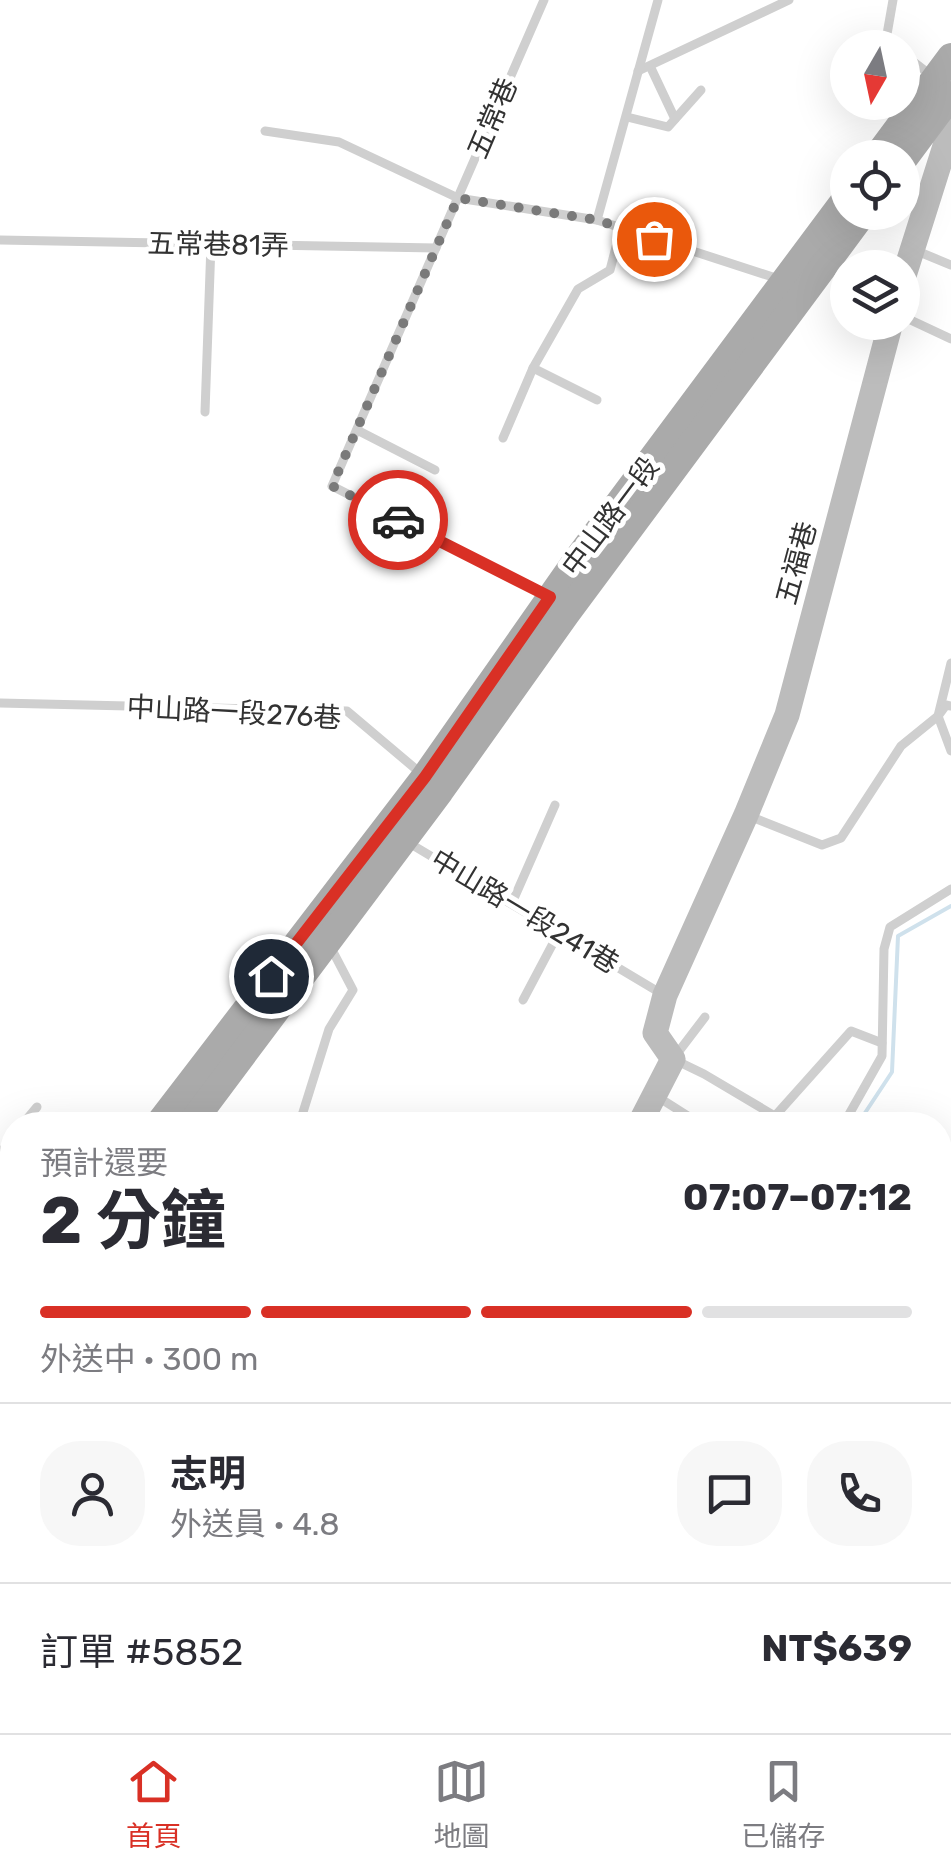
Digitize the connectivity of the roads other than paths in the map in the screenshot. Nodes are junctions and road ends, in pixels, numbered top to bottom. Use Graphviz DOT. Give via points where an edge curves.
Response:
graph roads {
  1 [pos="544,0"];
  2 [pos="658,0"];
  3 [pos="790,0"];
  4 [pos="893,0"];
  5 [pos="888,30"];
  6 [pos="920,63"];
  7 [pos="650,66"];
  8 [pos="638,71"];
  9 [pos="946,77"];
  10 [pos="700,90"];
  11 [pos="627,116"];
  12 [pos="676,120"];
  13 [pos="951,127"];
  14 [pos="265,131"];
  15 [pos="892,140"];
  16 [pos="913,140"];
  17 [pos="458,198"];
  18 [pos="597,220"];
  19 [pos="830,220"];
  20 [pos="620,228"];
  21 [pos="850,230"];
  22 [pos="0,240"];
  23 [pos="211,244"];
  24 [pos="436,248"];
  25 [pos="912,249"];
  26 [pos="951,265"];
  27 [pos="785,281"];
  28 [pos="920,324"];
  29 [pos="951,339"];
  30 [pos="886,340"];
  31 [pos="533,368"];
  32 [pos="597,400"];
  33 [pos="205,412"];
  34 [pos="357,430"];
  35 [pos="503,438"];
  36 [pos="435,470"];
  37 [pos="558,605"];
  38 [pos="951,663"];
  39 [pos="0,703"];
  40 [pos="948,706"];
  41 [pos="938,716"];
  42 [pos="951,751"];
  43 [pos="433,784"];
  44 [pos="556,805"];
  45 [pos="746,815"];
  46 [pos="394,834"];
  47 [pos="951,890"];
  48 [pos="512,903"];
  49 [pos="559,932"];
  50 [pos="328,942"];
  51 [pos="665,995"];
  52 [pos="523,1000"];
  53 [pos="705,1017"];
  54 [pos="882,1043"];
  55 [pos="673,1059"];
  56 [pos="654,1094"];
  57 [pos="37,1106"];
  58 [pos="32,1112"];
  59 [pos="169,1112"];
  60 [pos="200,1112"];
  61 [pos="303,1112"];
  62 [pos="645,1112"];
  63 [pos="682,1112"];
  64 [pos="768,1112"];
  65 [pos="779,1112"];
  66 [pos="850,1112"];
  1 -- 17 [label="lane, 五常巷"];
  2 -- 8 [label="lane"];
  3 -- 7 [label="lane"];
  4 -- 5 [label="lane"];
  6 -- 9 [label="lane"];
  7 -- 8 [label="lane"];
  7 -- 12 [label="lane"];
  8 -- 11 [label="lane"];
  9 -- 15 [label="main road"];
  9 -- 16 [label="main road"];
  10 -- 12 [label="lane"];
  11 -- 12 [label="lane" via="668,127"];
  11 -- 18 [label="lane"];
  13 -- 25 [label="street"];
  14 -- 17 [label="lane" via="338,142"];
  17 -- 18 [label="lane"];
  17 -- 24 [label="lane, 五常巷"];
  18 -- 20 [label="lane"];
  19 -- 27 [label="main road, 中山路一段"];
  20 -- 27 [label="lane"];
  20 -- 31 [label="lane" via="610,270 578,289"];
  21 -- 37 [label="main road, 中山路一段"];
  22 -- 23 [label="lane, 五常巷81弄"];
  23 -- 24 [label="lane, 五常巷81弄"];
  23 -- 33 [label="lane"];
  24 -- 34 [label="lane, 五常巷"];
  25 -- 26 [label="lane"];
  27 -- 37 [label="main road, 中山路一段"];
  28 -- 29 [label="lane"];
  30 -- 45 [label="street, 五福巷" via="787,715"];
  31 -- 32 [label="lane"];
  31 -- 35 [label="lane"];
  34 -- 36 [label="lane"];
  34 -- 37 [label="lane, 五常巷" via="332,486"];
  37 -- 43 [label="main road, 中山路一段"];
  38 -- 41 [label="lane"];
  39 -- 43 [label="lane, 中山路一段276巷" via="347,712"];
  40 -- 41 [label="lane"];
  41 -- 42 [label="lane"];
  41 -- 45 [label="lane" via="901,746 840,838 822,845"];
  43 -- 46 [label="main road, 中山路一段"];
  44 -- 48 [label="lane"];
  45 -- 51 [label="street, 五福巷"];
  46 -- 48 [label="lane, 中山路一段241巷"];
  46 -- 50 [label="main road, 中山路一段"];
  46 -- 59 [label="main road, 中山路一段"];
  47 -- 54 [label="lane" via="890,927"];
  48 -- 49 [label="lane, 中山路一段241巷"];
  49 -- 51 [label="lane, 中山路一段241巷"];
  49 -- 52 [label="lane"];
  50 -- 60 [label="main road, 中山路一段"];
  50 -- 61 [label="lane" via="353,990 329,1029"];
  51 -- 55 [label="street, 五福巷" via="655,1032"];
  53 -- 55 [label="lane"];
  54 -- 65 [label="lane" via="850,1031"];
  54 -- 66 [label="lane" via="882,1056"];
  55 -- 56 [label="street"];
  55 -- 64 [label="lane"];
  56 -- 62 [label="street"];
  56 -- 63 [label="lane"];
  57 -- 58 [label="lane"];
}
